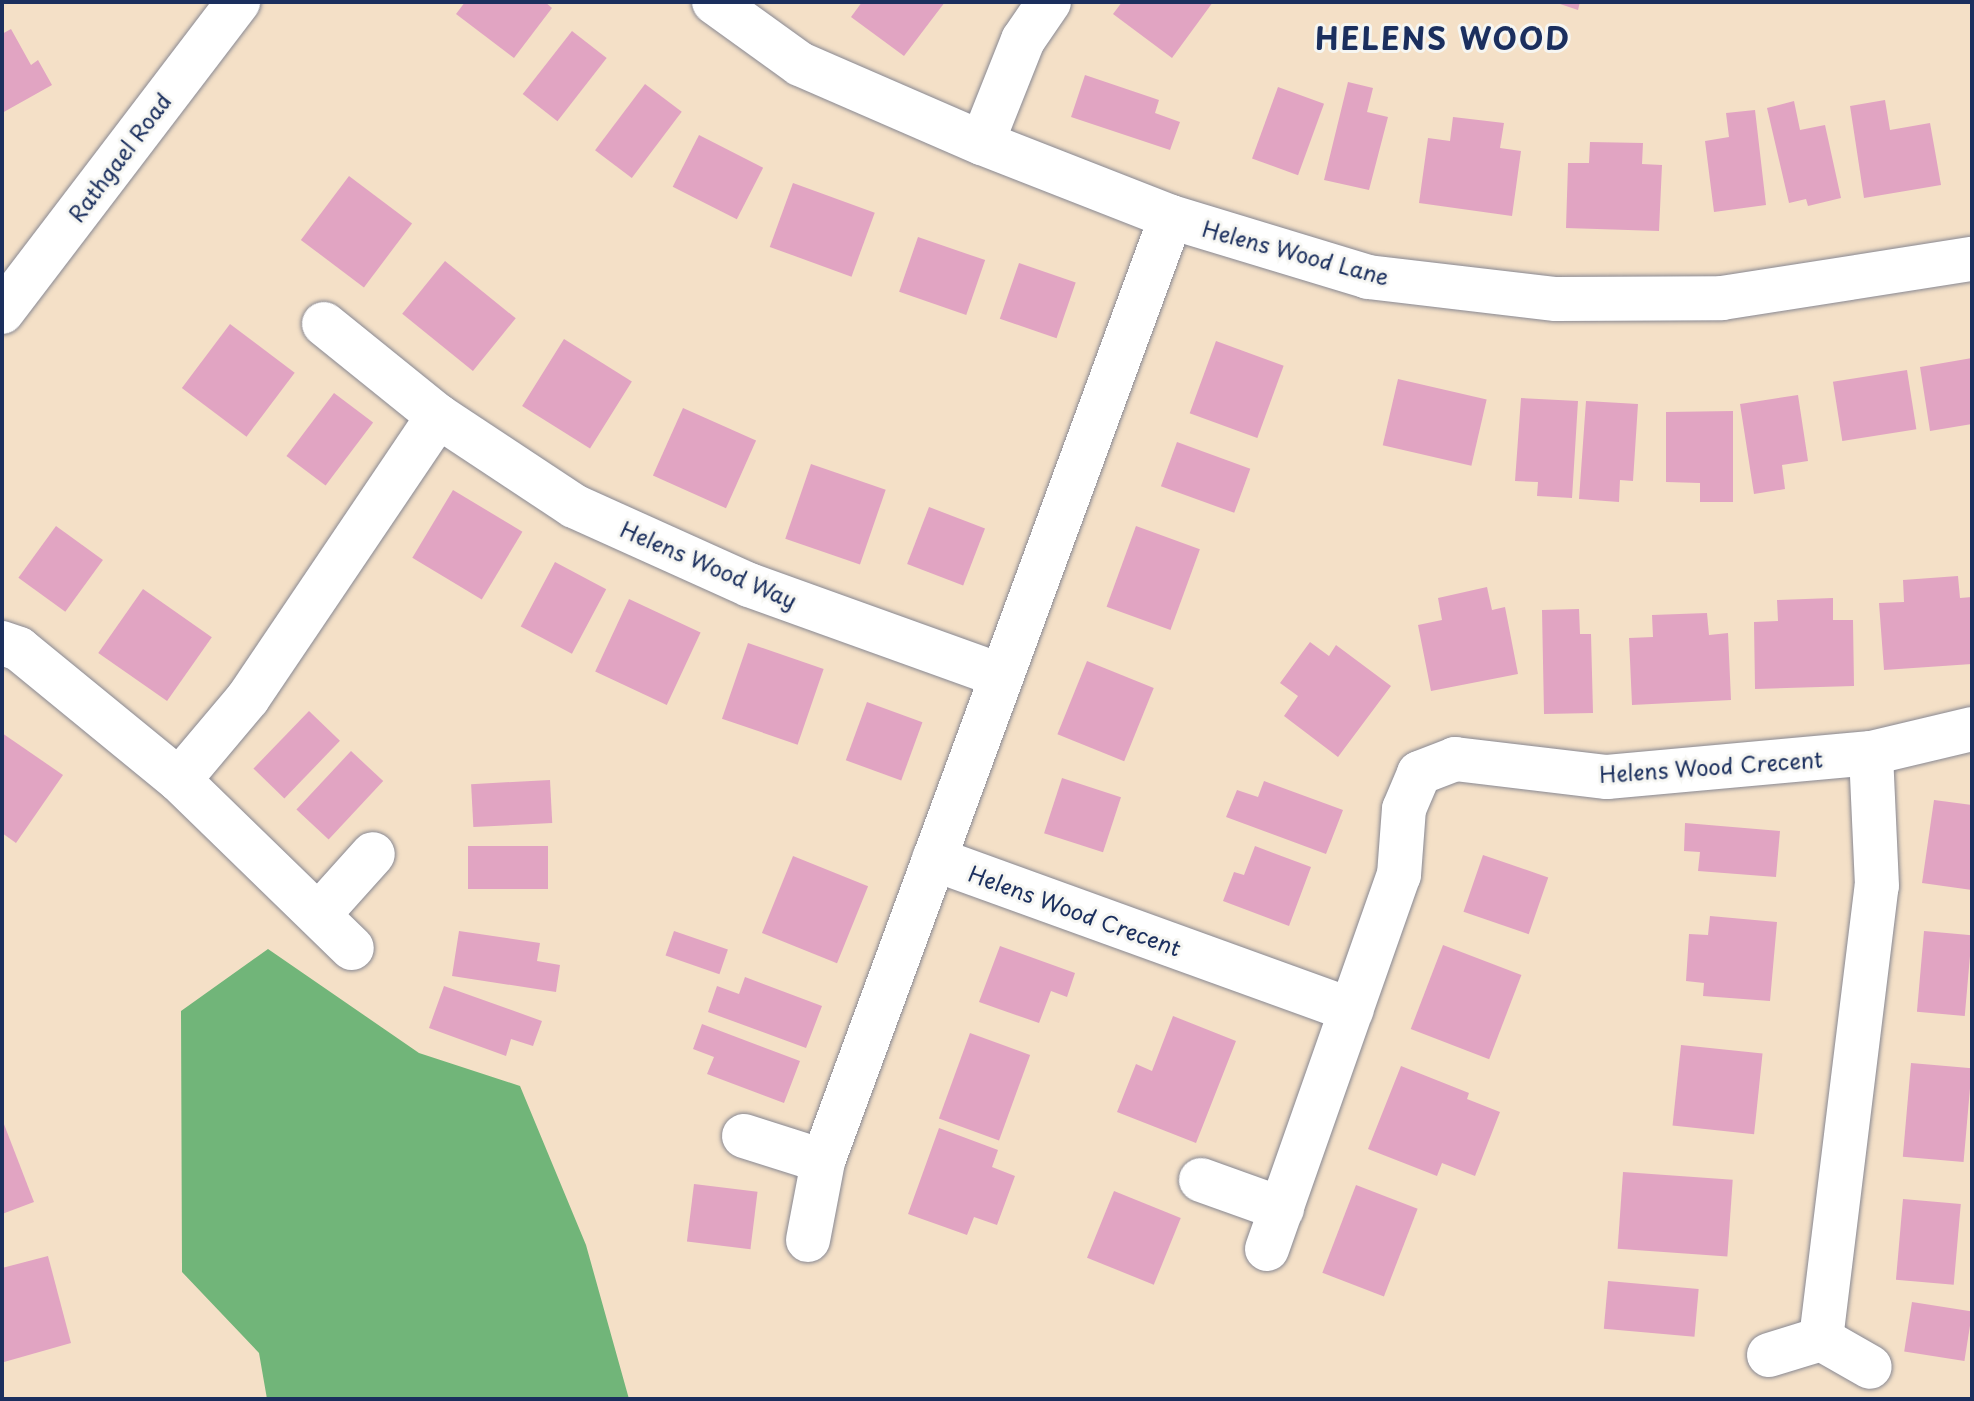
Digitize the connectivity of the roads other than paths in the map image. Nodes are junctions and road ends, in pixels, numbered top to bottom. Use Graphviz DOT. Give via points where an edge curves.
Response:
graph roads {
  1 [pos="238,2"];
  2 [pos="714,2"];
  3 [pos="1049,2"];
  4 [pos="982,143"];
  5 [pos="1171,217"];
  6 [pos="1972,259"];
  7 [pos="2,312"];
  8 [pos="324,324"];
  9 [pos="438,416"];
  10 [pos="2,643"];
  11 [pos="999,675"];
  12 [pos="1972,729"];
  13 [pos="1871,753"];
  14 [pos="179,780"];
  15 [pos="373,854"];
  16 [pos="934,859"];
  17 [pos="320,913"];
  18 [pos="352,948"];
  19 [pos="1352,1010"];
  20 [pos="744,1136"];
  21 [pos="823,1161"];
  22 [pos="1201,1180"];
  23 [pos="808,1240"];
  24 [pos="1821,1339"];
  25 [pos="1769,1355"];
  26 [pos="1870,1367"];
  1 -- 7 [label="street, Rathgael Road"];
  2 -- 4 [label="street, Helens Wood Lane" via="800,64"];
  3 -- 4 [label="street" via="1023,40"];
  4 -- 5 [label="street, Helens Wood Lane"];
  5 -- 6 [label="street, Helens Wood Lane" via="1368,277 1556,299 1722,298"];
  5 -- 11 [label="street"];
  8 -- 9 [label="street, Helens Wood Way"];
  9 -- 11 [label="street, Helens Wood Way" via="574,506 749,585"];
  9 -- 14 [label="street" via="248,698"];
  10 -- 14 [label="street" via="19,649"];
  11 -- 16 [label="street"];
  12 -- 13 [label="street, Helens Wood Crecent"];
  13 -- 19 [label="street, Helens Wood Crecent" via="1607,777 1455,759 1419,773 1404,809 1399,875"];
  13 -- 24 [label="street" via="1877,886"];
  14 -- 17 [label="street"];
  15 -- 17 [label="street"];
  16 -- 19 [label="street, Helens Wood Crecent"];
  16 -- 21 [label="street"];
  17 -- 18 [label="street"];
  19 -- 22 [label="street, Helens Wood Crecent" via="1274,1229"];
  20 -- 21 [label="street"];
  21 -- 23 [label="street"];
  24 -- 25 [label="street"];
  24 -- 26 [label="street"];
}
